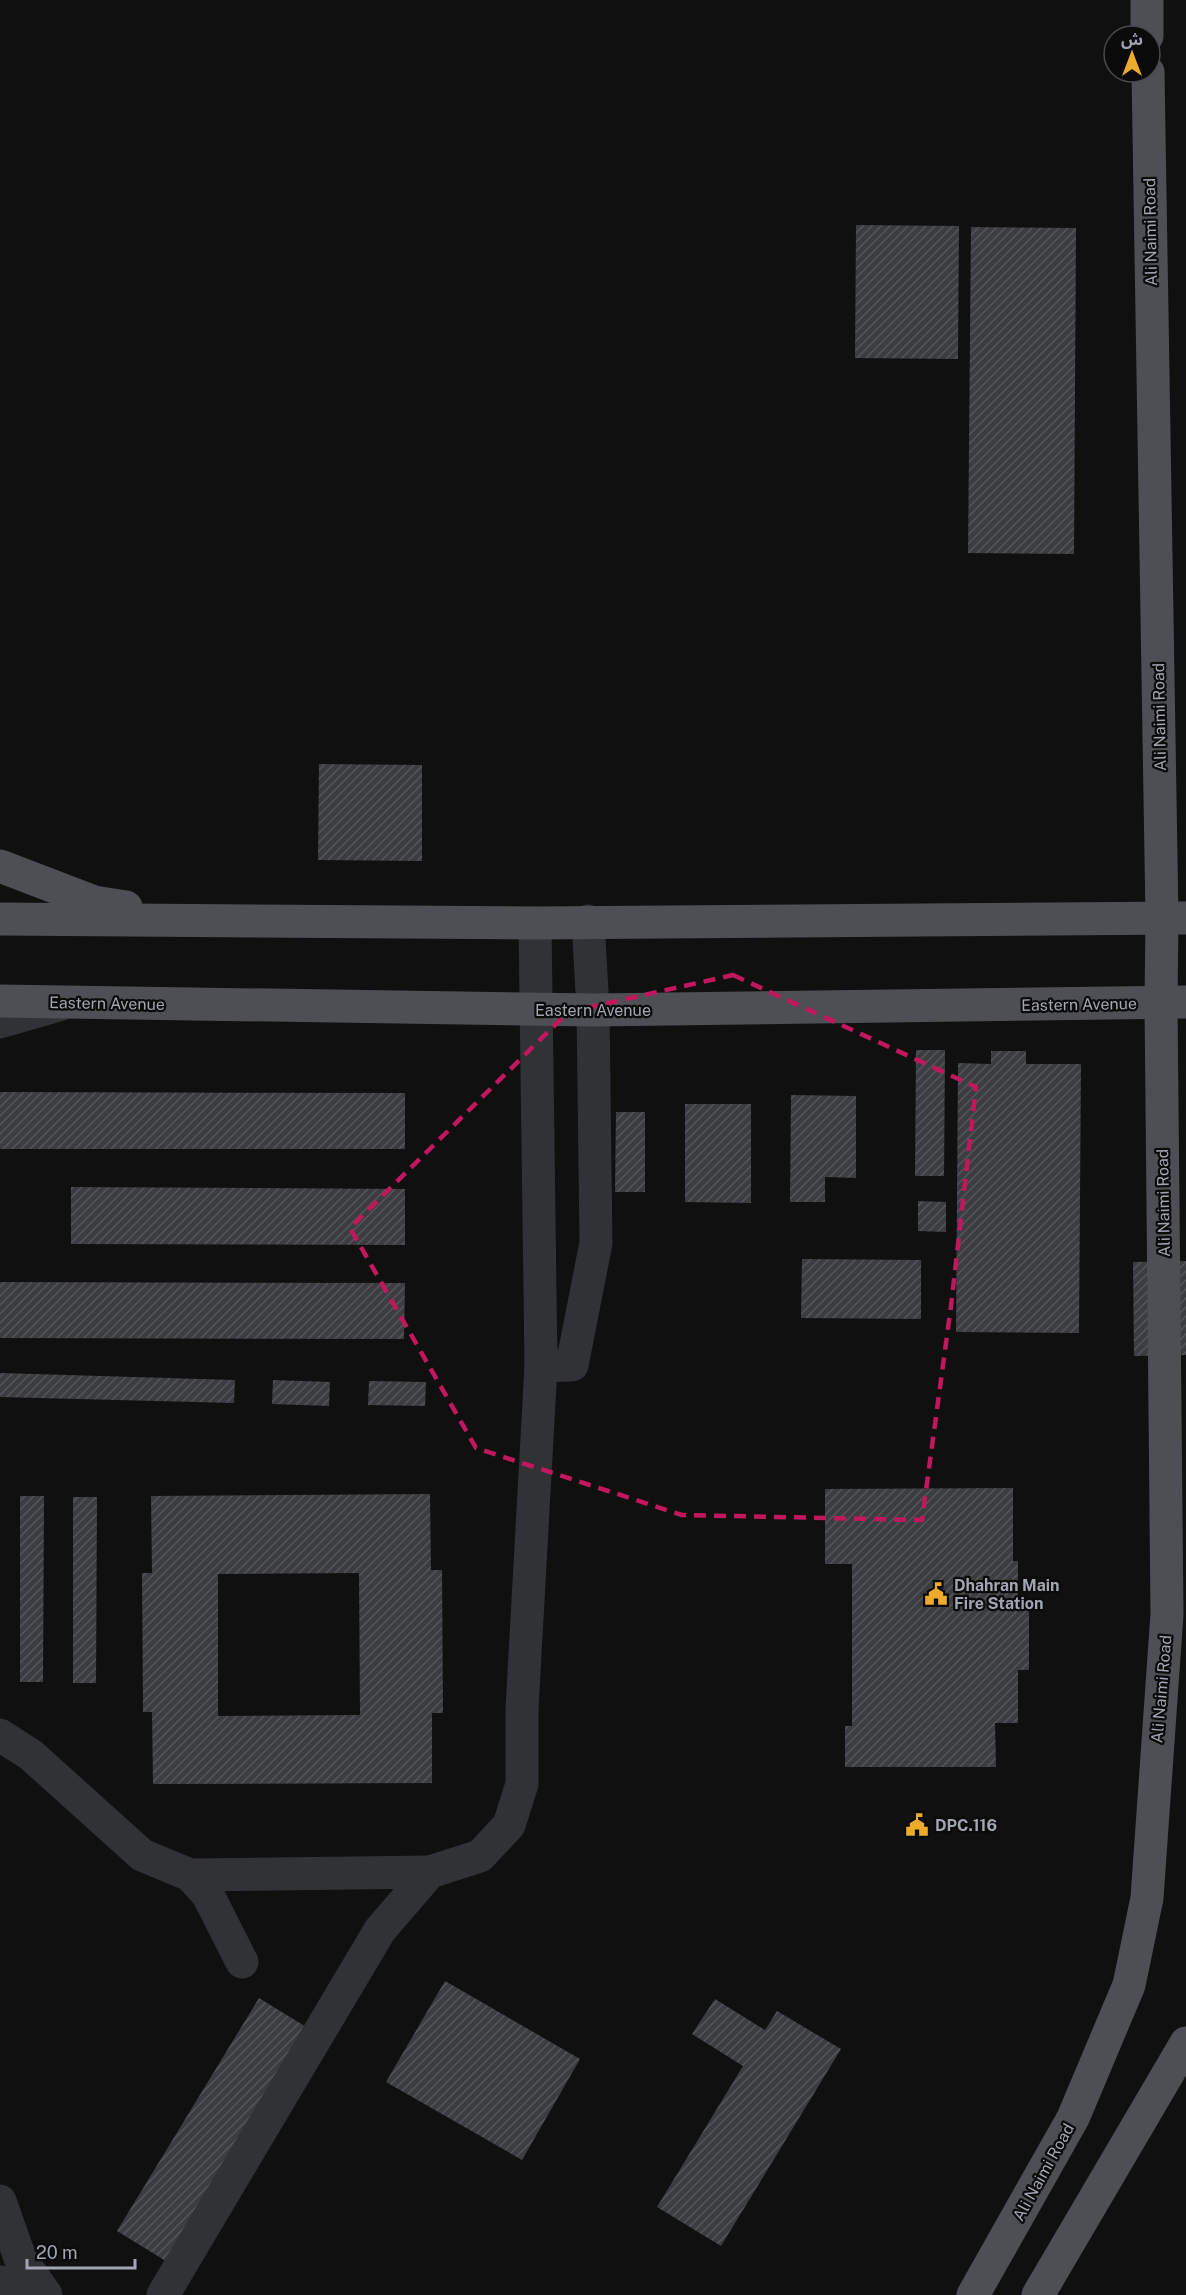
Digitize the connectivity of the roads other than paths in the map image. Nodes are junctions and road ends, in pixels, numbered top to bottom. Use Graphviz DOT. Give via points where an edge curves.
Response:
graph roads {
  1 [pos="1147,0"];
  2 [pos="1147,24"];
  3 [pos="1148,84"];
  4 [pos="0,866"];
  5 [pos="1174,918"];
  6 [pos="0,919"];
  7 [pos="201,921"];
  8 [pos="588,921"];
  9 [pos="535,922"];
  10 [pos="0,1001"];
  11 [pos="66,1003"];
  12 [pos="1174,1003"];
  13 [pos="536,1010"];
  14 [pos="593,1010"];
  15 [pos="0,1023"];
  16 [pos="541,1366"];
  17 [pos="1177,1614"];
  18 [pos="0,1735"];
  19 [pos="430,1872"];
  20 [pos="190,1875"];
  21 [pos="242,1962"];
  22 [pos="1186,2043"];
  23 [pos="0,2200"];
  24 [pos="0,2282"];
  25 [pos="31,2295"];
  26 [pos="46,2295"];
  27 [pos="163,2295"];
  28 [pos="973,2295"];
  29 [pos="1038,2295"];
  1 -- 2 [label="main road"];
  3 -- 5 [label="main road, Ali Naimi Road"];
  4 -- 7 [label="main road" via="94,902"];
  5 -- 8 [label="main road"];
  5 -- 12 [label="main road, Ali Naimi Road"];
  6 -- 7 [label="main road"];
  7 -- 9 [label="main road"];
  8 -- 9 [label="main road"];
  8 -- 14 [label="lane"];
  9 -- 13 [label="lane"];
  10 -- 11 [label="main road, Eastern Avenue"];
  11 -- 13 [label="main road, Eastern Avenue"];
  11 -- 15 [label="lane"];
  12 -- 14 [label="main road, Eastern Avenue"];
  12 -- 17 [label="main road, Ali Naimi Road"];
  13 -- 14 [label="main road, Eastern Avenue"];
  13 -- 16 [label="lane"];
  14 -- 16 [label="lane" via="596,1243 572,1365"];
  16 -- 19 [label="lane" via="522,1709 522,1784 509,1825 480,1856"];
  17 -- 28 [label="main road, Ali Naimi Road" via="1147,1898 1129,1985 1073,2118"];
  18 -- 20 [label="lane" via="31,1755 142,1855"];
  19 -- 20 [label="lane"];
  19 -- 27 [label="lane" via="380,1930"];
  20 -- 21 [label="lane" via="208,1895"];
  22 -- 29 [label="main road"];
  23 -- 26 [label="lane" via="20,2258"];
  24 -- 25 [label="lane"];
}
